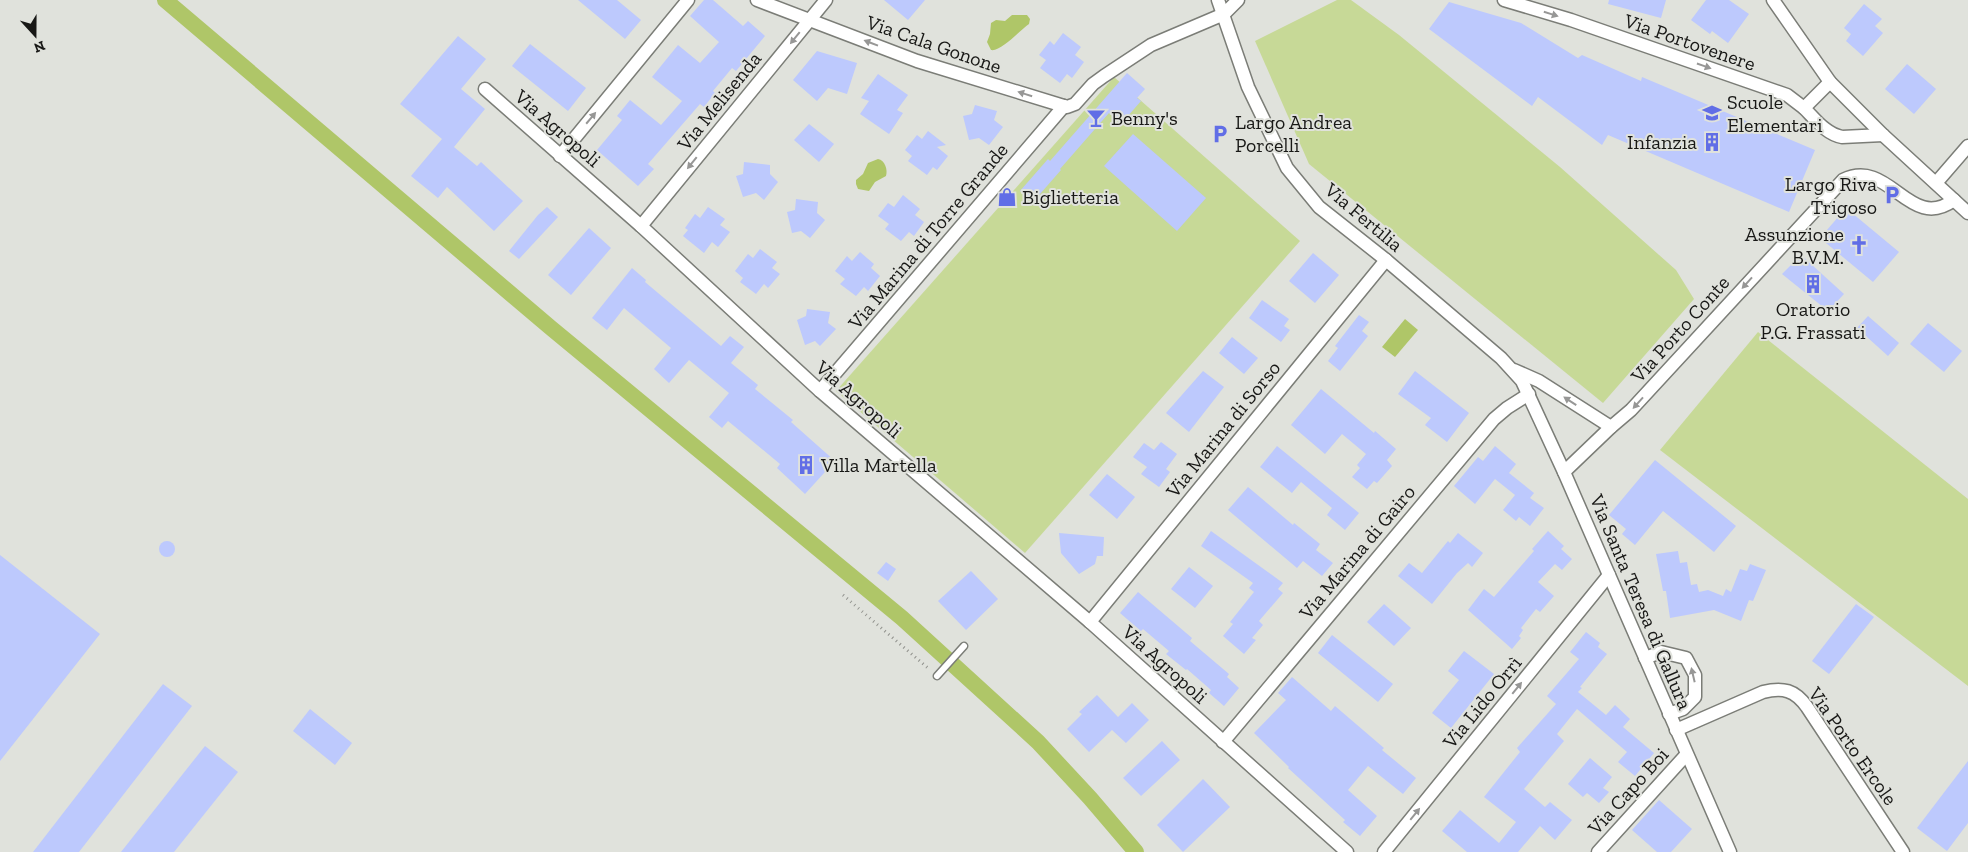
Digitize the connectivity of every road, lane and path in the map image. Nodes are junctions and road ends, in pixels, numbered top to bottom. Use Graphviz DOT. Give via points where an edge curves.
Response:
graph roads {
  1 [pos="688,0"];
  2 [pos="758,0"];
  3 [pos="826,0"];
  4 [pos="1218,0"];
  5 [pos="1238,0"];
  6 [pos="1504,0"];
  7 [pos="1773,0"];
  8 [pos="1224,14"];
  9 [pos="810,19"];
  10 [pos="1830,82"];
  11 [pos="485,89"];
  12 [pos="1068,106"];
  13 [pos="1804,108"];
  14 [pos="1883,135"];
  15 [pos="1968,146"];
  16 [pos="560,156"];
  17 [pos="1936,183"];
  18 [pos="1954,200"];
  19 [pos="1968,213"];
  20 [pos="641,226"];
  21 [pos="1386,260"];
  22 [pos="1512,369"];
  23 [pos="820,391"];
  24 [pos="1529,394"];
  25 [pos="1611,427"];
  26 [pos="1564,472"];
  27 [pos="1609,575"];
  28 [pos="844,595"];
  29 [pos="1090,622"];
  30 [pos="964,646"];
  31 [pos="1645,658"];
  32 [pos="937,676"];
  33 [pos="1668,714"];
  34 [pos="1676,730"];
  35 [pos="1223,742"];
  36 [pos="1686,755"];
  37 [pos="1347,852"];
  38 [pos="1384,852"];
  39 [pos="1598,852"];
  40 [pos="1730,852"];
  41 [pos="1903,852"];
  16 -- 1 [label="street, one-way"];
  2 -- 9 [label="street, Via Cala Gonone"];
  3 -- 9 [label="street, Via Melisenda"];
  4 -- 8 [label="street, Via Fertilia"];
  5 -- 8 [label="street"];
  6 -- 13 [label="street, Via Portovenere, one-way" via="1787,95"];
  7 -- 10 [label="street"];
  8 -- 12 [label="street, Via Marina di Torre Grande" via="1151,46 1096,81"];
  8 -- 21 [label="street, Via Fertilia" via="1248,87 1287,168 1319,207"];
  12 -- 9 [label="street, Via Cala Gonone, one-way" via="917,61"];
  9 -- 20 [label="street, Via Melisenda, one-way"];
  10 -- 13 [label="street"];
  10 -- 14 [label="street"];
  11 -- 16 [label="street, Via Agropoli"];
  12 -- 23 [label="street, Via Marina di Torre Grande"];
  13 -- 14 [label="street, Via Portovenere" via="1836,136"];
  14 -- 17 [label="street"];
  15 -- 17 [label="street"];
  16 -- 20 [label="street, Via Agropoli"];
  17 -- 18 [label="street"];
  18 -- 19 [label="street"];
  18 -- 25 [label="street, Via Porto Conte, one-way" via="1938,208 1921,206 1870,175 1852,176 1839,183 1631,410"];
  20 -- 23 [label="street, Via Agropoli"];
  21 -- 22 [label="street, Via Fertilia"];
  21 -- 29 [label="street, Via Marina di Sorso"];
  22 -- 24 [label="street, Via Santa Teresa di Gallura"];
  25 -- 22 [label="street, one-way" via="1539,381"];
  23 -- 29 [label="street, Via Agropoli"];
  24 -- 26 [label="street, Via Santa Teresa di Gallura"];
  24 -- 35 [label="street, Via Marina di Gairo" via="1494,419"];
  25 -- 26 [label="street, Via Porto Conte"];
  26 -- 27 [label="street, Via Santa Teresa di Gallura"];
  27 -- 31 [label="street, Via Santa Teresa di Gallura"];
  38 -- 27 [label="street, Via Lido Orrì, one-way"];
  28 -- 32 [label="path"];
  29 -- 35 [label="street, Via Agropoli"];
  30 -- 32 [label="lane"];
  31 -- 33 [label="street, Via Santa Teresa di Gallura"];
  33 -- 31 [label="street, one-way" via="1683,709 1694,697 1695,675 1686,658 1661,652"];
  33 -- 34 [label="street, Via Santa Teresa di Gallura"];
  34 -- 36 [label="street, Via Santa Teresa di Gallura"];
  34 -- 41 [label="street, Via Porto Ercole" via="1763,692 1782,689 1793,692 1807,707"];
  35 -- 37 [label="street, Via Agropoli"];
  36 -- 39 [label="street, Via Capo Boi"];
  36 -- 40 [label="street, Via Santa Teresa di Gallura"];
}
